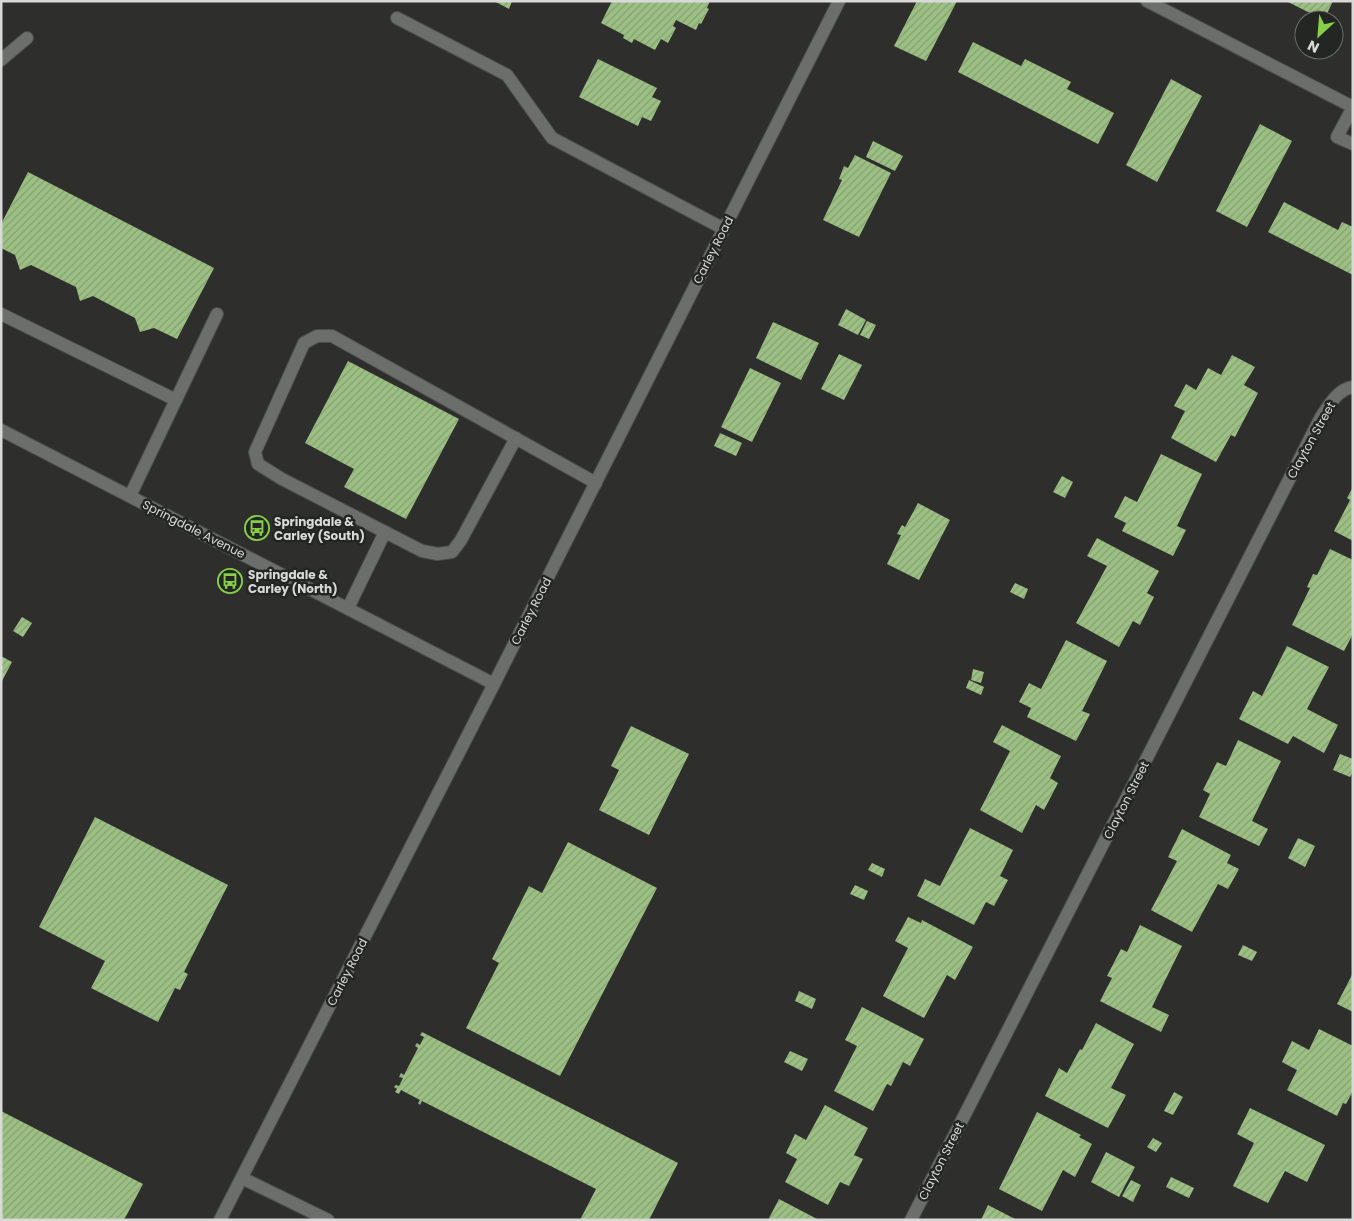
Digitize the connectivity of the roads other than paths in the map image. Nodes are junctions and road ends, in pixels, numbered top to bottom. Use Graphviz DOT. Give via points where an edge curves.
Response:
graph roads {
  1 [pos="839,1"];
  2 [pos="1147,1"];
  3 [pos="397,18"];
  4 [pos="27,38"];
  5 [pos="1,60"];
  6 [pos="1353,107"];
  7 [pos="1353,144"];
  8 [pos="724,229"];
  9 [pos="1,314"];
  10 [pos="217,314"];
  11 [pos="1351,387"];
  12 [pos="176,400"];
  13 [pos="1,430"];
  14 [pos="516,438"];
  15 [pos="596,483"];
  16 [pos="130,496"];
  17 [pos="385,532"];
  18 [pos="348,608"];
  19 [pos="494,684"];
  20 [pos="242,1178"];
  21 [pos="314,1216"];
  22 [pos="220,1220"];
  23 [pos="328,1220"];
  24 [pos="911,1220"];
  1 -- 8 [label="street, Carley Road"];
  2 -- 6 [label="street"];
  3 -- 8 [label="street" via="507,75 552,138"];
  4 -- 5 [label="street"];
  6 -- 7 [label="street" via="1337,137"];
  8 -- 15 [label="street, Carley Road"];
  9 -- 12 [label="street"];
  10 -- 12 [label="street"];
  11 -- 24 [label="street, Clayton Street" via="1333,399 1321,417"];
  12 -- 16 [label="street"];
  13 -- 16 [label="street, Springdale Avenue"];
  14 -- 15 [label="street"];
  14 -- 17 [label="street" via="452,552 422,551"];
  14 -- 17 [label="street" via="332,336 317,336 304,344 255,452 258,464"];
  15 -- 19 [label="street, Carley Road"];
  16 -- 18 [label="street, Springdale Avenue"];
  17 -- 18 [label="street"];
  18 -- 19 [label="street, Springdale Avenue"];
  19 -- 20 [label="street, Carley Road"];
  20 -- 21 [label="street"];
  20 -- 22 [label="street, Carley Road"];
  21 -- 23 [label="street"];
}
